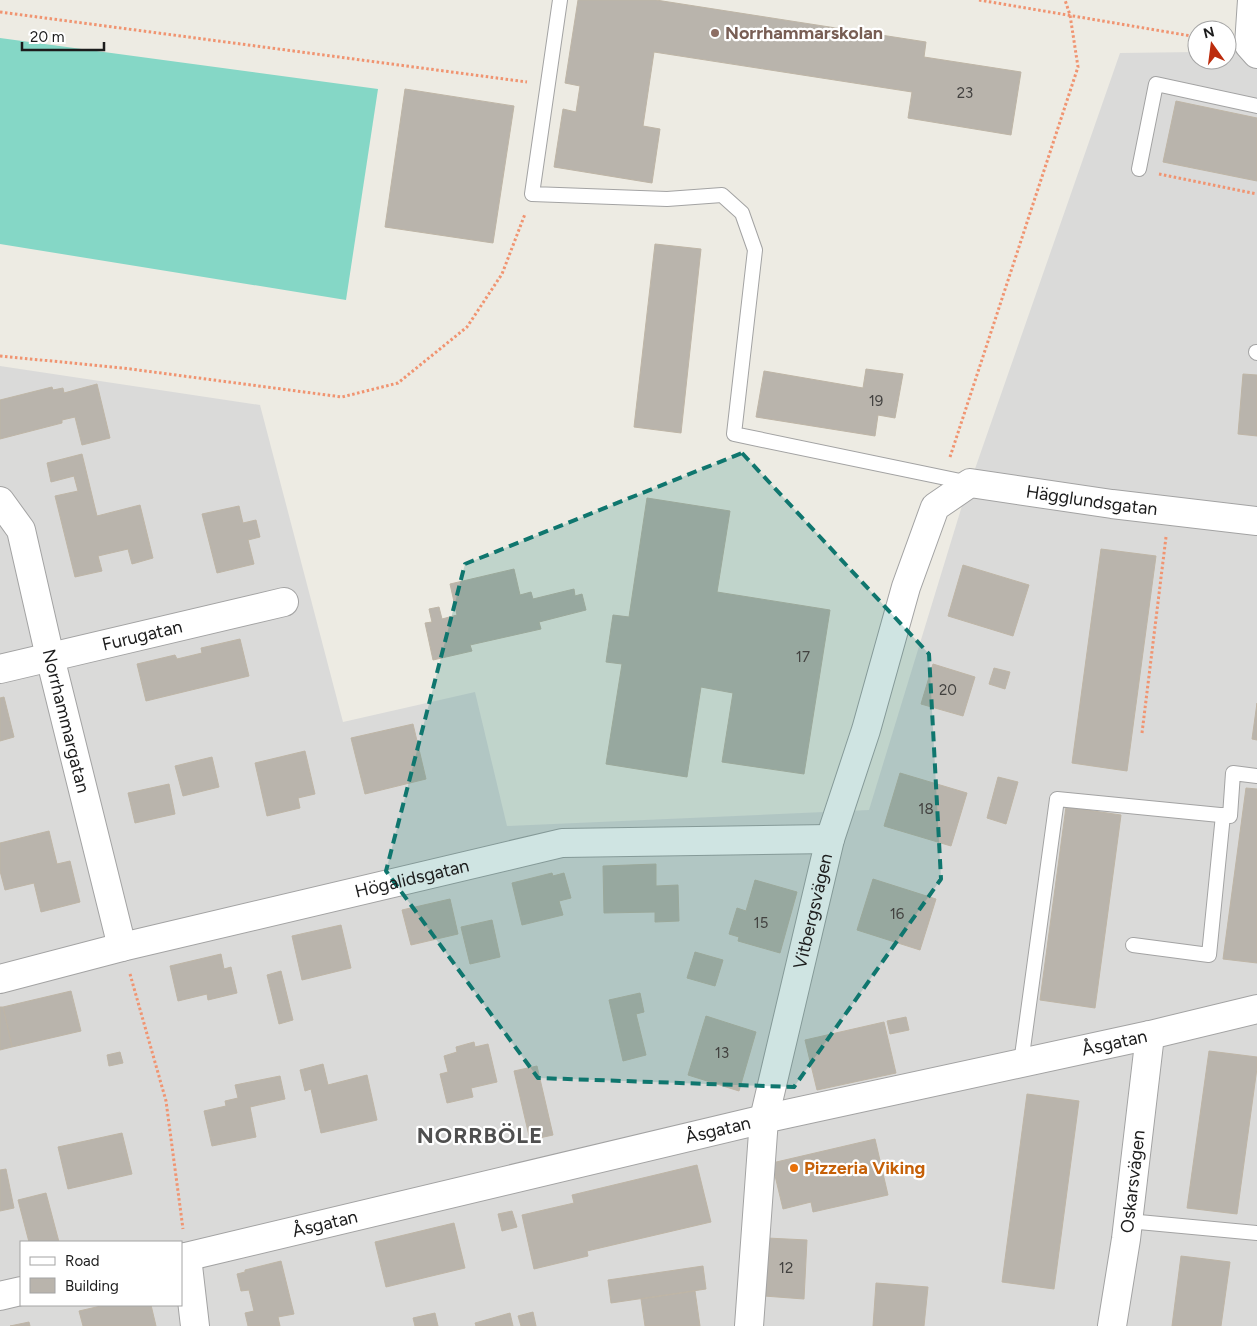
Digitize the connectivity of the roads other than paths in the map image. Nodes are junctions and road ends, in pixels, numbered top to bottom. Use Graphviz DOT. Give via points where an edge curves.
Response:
graph roads {
  1 [pos="560,0"];
  2 [pos="1252,0"];
  3 [pos="1257,54"];
  4 [pos="1257,106"];
  5 [pos="1139,169"];
  6 [pos="970,483"];
  7 [pos="0,500"];
  8 [pos="1257,521"];
  9 [pos="284,602"];
  10 [pos="50,657"];
  11 [pos="0,669"];
  12 [pos="1257,776"];
  13 [pos="1223,815"];
  14 [pos="830,839"];
  15 [pos="1133,945"];
  16 [pos="122,947"];
  17 [pos="0,979"];
  18 [pos="1257,1009"];
  19 [pos="1150,1035"];
  20 [pos="1021,1063"];
  21 [pos="764,1119"];
  22 [pos="1128,1221"];
  23 [pos="1257,1232"];
  24 [pos="184,1258"];
  25 [pos="20,1291"];
  26 [pos="0,1296"];
  27 [pos="195,1326"];
  28 [pos="749,1326"];
  29 [pos="1112,1326"];
  1 -- 6 [label="lane" via="532,194 667,199 722,195 742,213 756,250 734,434"];
  2 -- 3 [label="street" via="1249,45"];
  4 -- 5 [label="lane" via="1156,84"];
  6 -- 8 [label="street, Hägglundsgatan"];
  6 -- 14 [label="street, Vitbergsvägen" via="935,507 906,587 866,730"];
  7 -- 10 [label="street, Norrhammargatan" via="21,530"];
  9 -- 10 [label="street, Furugatan"];
  10 -- 11 [label="street, Furugatan"];
  10 -- 16 [label="street, Norrhammargatan"];
  12 -- 13 [label="lane" via="1233,773 1230,816"];
  13 -- 15 [label="lane" via="1209,955"];
  13 -- 20 [label="lane" via="1057,799"];
  14 -- 16 [label="street, Högalidsgatan" via="562,843"];
  14 -- 21 [label="street, Vitbergsvägen"];
  16 -- 17 [label="street, Högalidsgatan"];
  18 -- 19 [label="street, Åsgatan"];
  19 -- 20 [label="street, Åsgatan"];
  19 -- 22 [label="street, Oskarsvägen"];
  20 -- 21 [label="street, Åsgatan"];
  21 -- 24 [label="street, Åsgatan"];
  21 -- 28 [label="street, Vitbergsvägen"];
  22 -- 23 [label="lane"];
  22 -- 29 [label="street, Oskarsvägen"];
  24 -- 27 [label="street"];
  25 -- 26 [label="street"];
}
